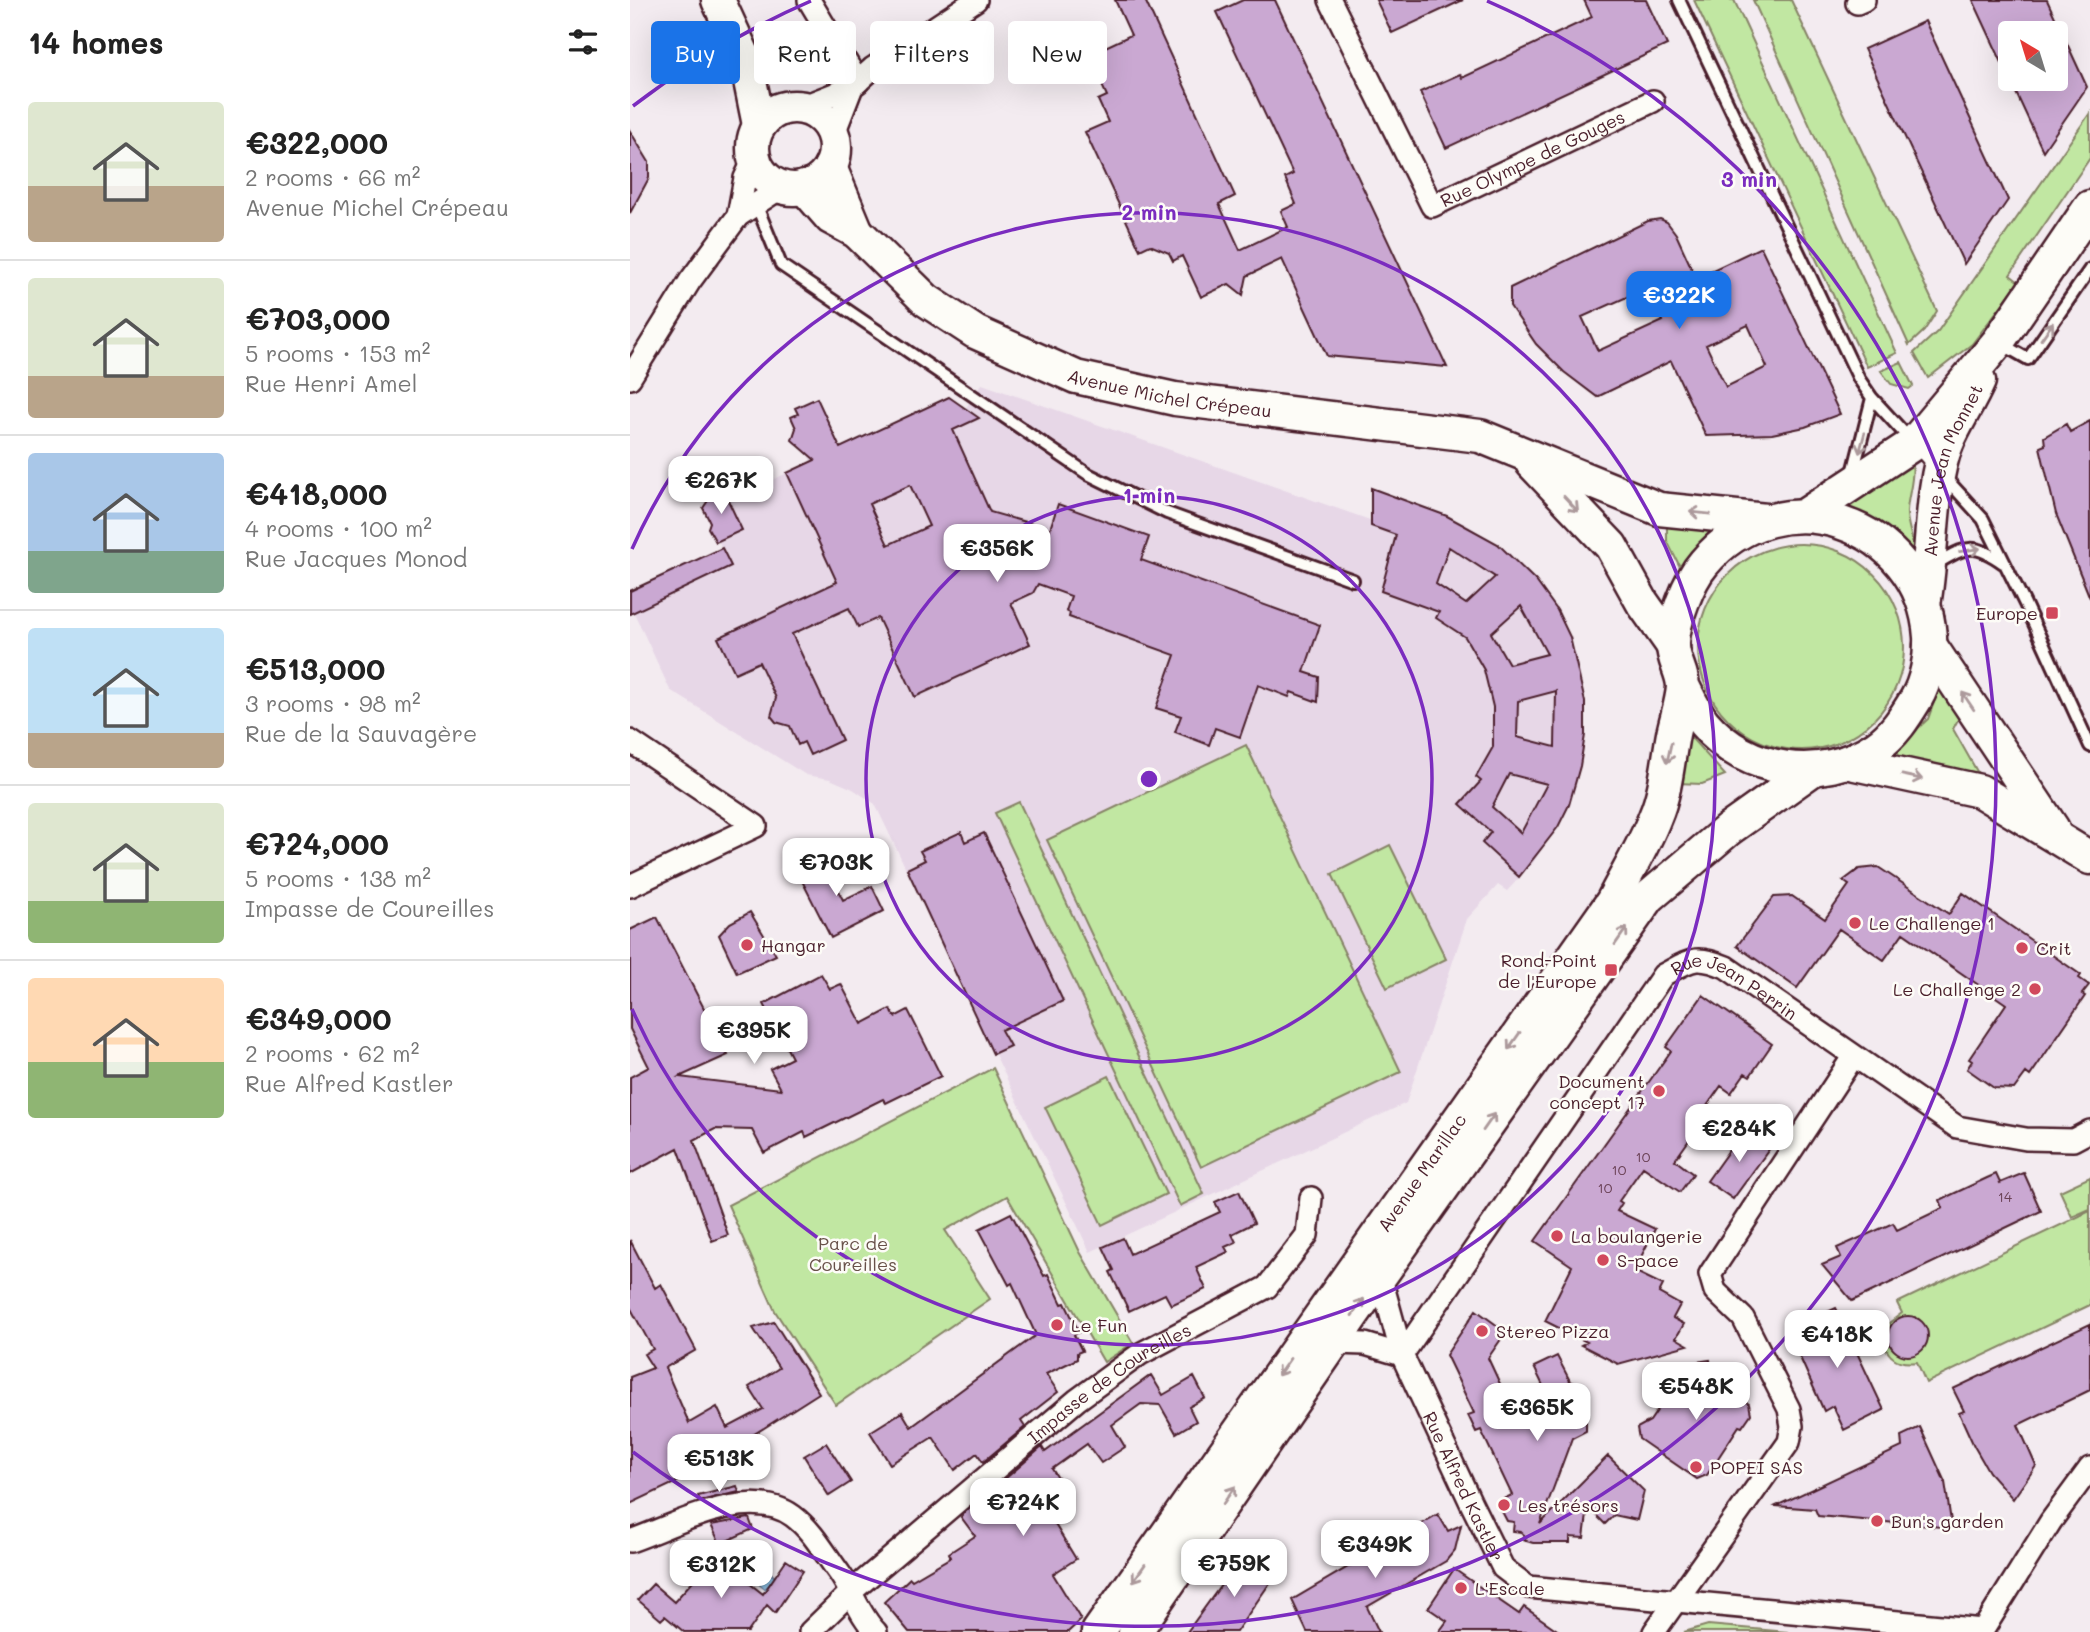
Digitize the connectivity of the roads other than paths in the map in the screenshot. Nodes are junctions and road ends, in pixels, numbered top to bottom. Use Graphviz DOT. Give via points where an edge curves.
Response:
graph roads {
  1 [pos="718,0"];
  2 [pos="809,0"];
  3 [pos="976,0"];
  4 [pos="1330,0"];
  5 [pos="1679,0"];
  6 [pos="746,61"];
  7 [pos="855,85"];
  8 [pos="1653,101"];
  9 [pos="797,107"];
  10 [pos="759,125"];
  11 [pos="832,152"];
  12 [pos="754,159"];
  13 [pos="793,187"];
  14 [pos="2090,207"];
  15 [pos="747,210"];
  16 [pos="857,232"];
  17 [pos="2090,269"];
  18 [pos="1998,342"];
  19 [pos="630,378"];
  20 [pos="1872,398"];
  21 [pos="1524,454"];
  22 [pos="1925,461"];
  23 [pos="1849,486"];
  24 [pos="1805,515"];
  25 [pos="1768,520"];
  26 [pos="1927,546"];
  27 [pos="2006,565"];
  28 [pos="1353,580"];
  29 [pos="1924,604"];
  30 [pos="1930,645"];
  31 [pos="1673,646"];
  32 [pos="1683,686"];
  33 [pos="630,741"];
  34 [pos="2090,746"];
  35 [pos="1846,762"];
  36 [pos="1812,769"];
  37 [pos="2057,836"];
  38 [pos="2090,858"];
  39 [pos="630,886"];
  40 [pos="1853,1057"];
  41 [pos="2090,1131"];
  42 [pos="1311,1198"];
  43 [pos="1380,1275"];
  44 [pos="1334,1343"];
  45 [pos="1402,1355"];
  46 [pos="2090,1468"];
  47 [pos="630,1541"];
  48 [pos="852,1591"];
  49 [pos="1677,1601"];
  50 [pos="1984,1631"];
  51 [pos="810,1632"];
  52 [pos="876,1632"];
  53 [pos="1098,1632"];
  54 [pos="1135,1632"];
  55 [pos="1654,1632"];
  1 -- 6 [label="street, Avenue Michel Crépeau"];
  2 -- 7 [label="street"];
  3 -- 7 [label="street" via="873,68"];
  4 -- 8 [label="street, Rue Olympe de Gouges" via="1432,206"];
  5 -- 20 [label="lane" via="1853,367"];
  6 -- 9 [label="street, Avenue Michel Crépeau"];
  6 -- 10 [label="street, Avenue Michel Crépeau"];
  7 -- 9 [label="street"];
  7 -- 11 [label="street"];
  9 -- 10 [label="street" via="774,112"];
  9 -- 11 [label="street, Avenue Michel Crépeau" via="821,117"];
  10 -- 12 [label="street, Avenue Michel Crépeau"];
  11 -- 13 [label="street" via="814,183"];
  11 -- 16 [label="street, Avenue Michel Crépeau"];
  12 -- 13 [label="street, Avenue Michel Crépeau" via="760,171"];
  12 -- 15 [label="street" via="746,178"];
  13 -- 15 [label="street"];
  13 -- 16 [label="street, Avenue Michel Crépeau" via="831,218"];
  14 -- 18 [label="street, Avenue Jean Monnet"];
  15 -- 19 [label="street" via="690,281"];
  15 -- 28 [label="lane" via="781,265 1088,474 1167,513"];
  16 -- 21 [label="street, Avenue Michel Crépeau" via="926,300 985,337 1076,377 1175,400 1451,430"];
  18 -- 17 [label="lane, one-way" via="2028,359"];
  18 -- 22 [label="street, Avenue Jean Monnet"];
  20 -- 22 [label="lane"];
  20 -- 23 [label="lane, one-way"];
  25 -- 21 [label="street, Avenue Michel Crépeau, one-way" via="1659,509"];
  21 -- 31 [label="street, Avenue Michel Crépeau, one-way" via="1611,546"];
  22 -- 23 [label="street, Avenue Jean Monnet"];
  22 -- 26 [label="street, Avenue Jean Monnet"];
  22 -- 27 [label="lane" via="1983,519"];
  23 -- 24 [label="street, Avenue Jean Monnet"];
  24 -- 25 [label="street"];
  24 -- 29 [label="street" via="1857,528 1887,547 1909,573"];
  25 -- 31 [label="street" via="1732,537 1703,563 1684,597"];
  26 -- 27 [label="lane, one-way" via="1982,548"];
  26 -- 29 [label="street, Avenue Jean Monnet"];
  27 -- 34 [label="lane"];
  29 -- 30 [label="street"];
  30 -- 35 [label="street" via="1920,693 1902,723 1876,746"];
  37 -- 30 [label="street, one-way"];
  31 -- 32 [label="street"];
  32 -- 36 [label="street" via="1703,722 1733,750 1771,766"];
  32 -- 53 [label="street, Avenue Marillac, one-way" via="1656,815 1612,902"];
  33 -- 39 [label="street" via="756,826"];
  35 -- 36 [label="street"];
  35 -- 37 [label="street, one-way" via="1980,791"];
  43 -- 36 [label="street, Avenue Marillac, one-way" via="1649,897 1729,829"];
  37 -- 38 [label="street"];
  40 -- 41 [label="street, Rue Jean Perrin" via="1957,1127 2026,1139 2073,1140"];
  40 -- 45 [label="street, Rue Jean Perrin" via="1726,967 1704,958 1662,975"];
  40 -- 49 [label="street" via="1710,1274 1715,1291 1743,1318 1789,1409 1791,1426 1781,1455"];
  42 -- 48 [label="street, Impasse de Coureilles" via="1307,1235 1267,1287 1140,1354 1077,1400"];
  44 -- 43 [label="street, Avenue Marillac, one-way"];
  43 -- 45 [label="street, Rue Alfred Kastler"];
  44 -- 45 [label="street" via="1365,1344"];
  54 -- 44 [label="street, Avenue Marillac, one-way"];
  45 -- 49 [label="street, Rue Alfred Kastler" via="1510,1576 1539,1590"];
  46 -- 50 [label="street, Rue Alfred Kastler" via="2051,1521"];
  47 -- 48 [label="street" via="709,1511 746,1504 790,1514 808,1530"];
  48 -- 51 [label="street, Impasse de Coureilles"];
  48 -- 52 [label="street" via="866,1622"];
  49 -- 50 [label="street, Rue Alfred Kastler"];
  49 -- 55 [label="street"];
}
